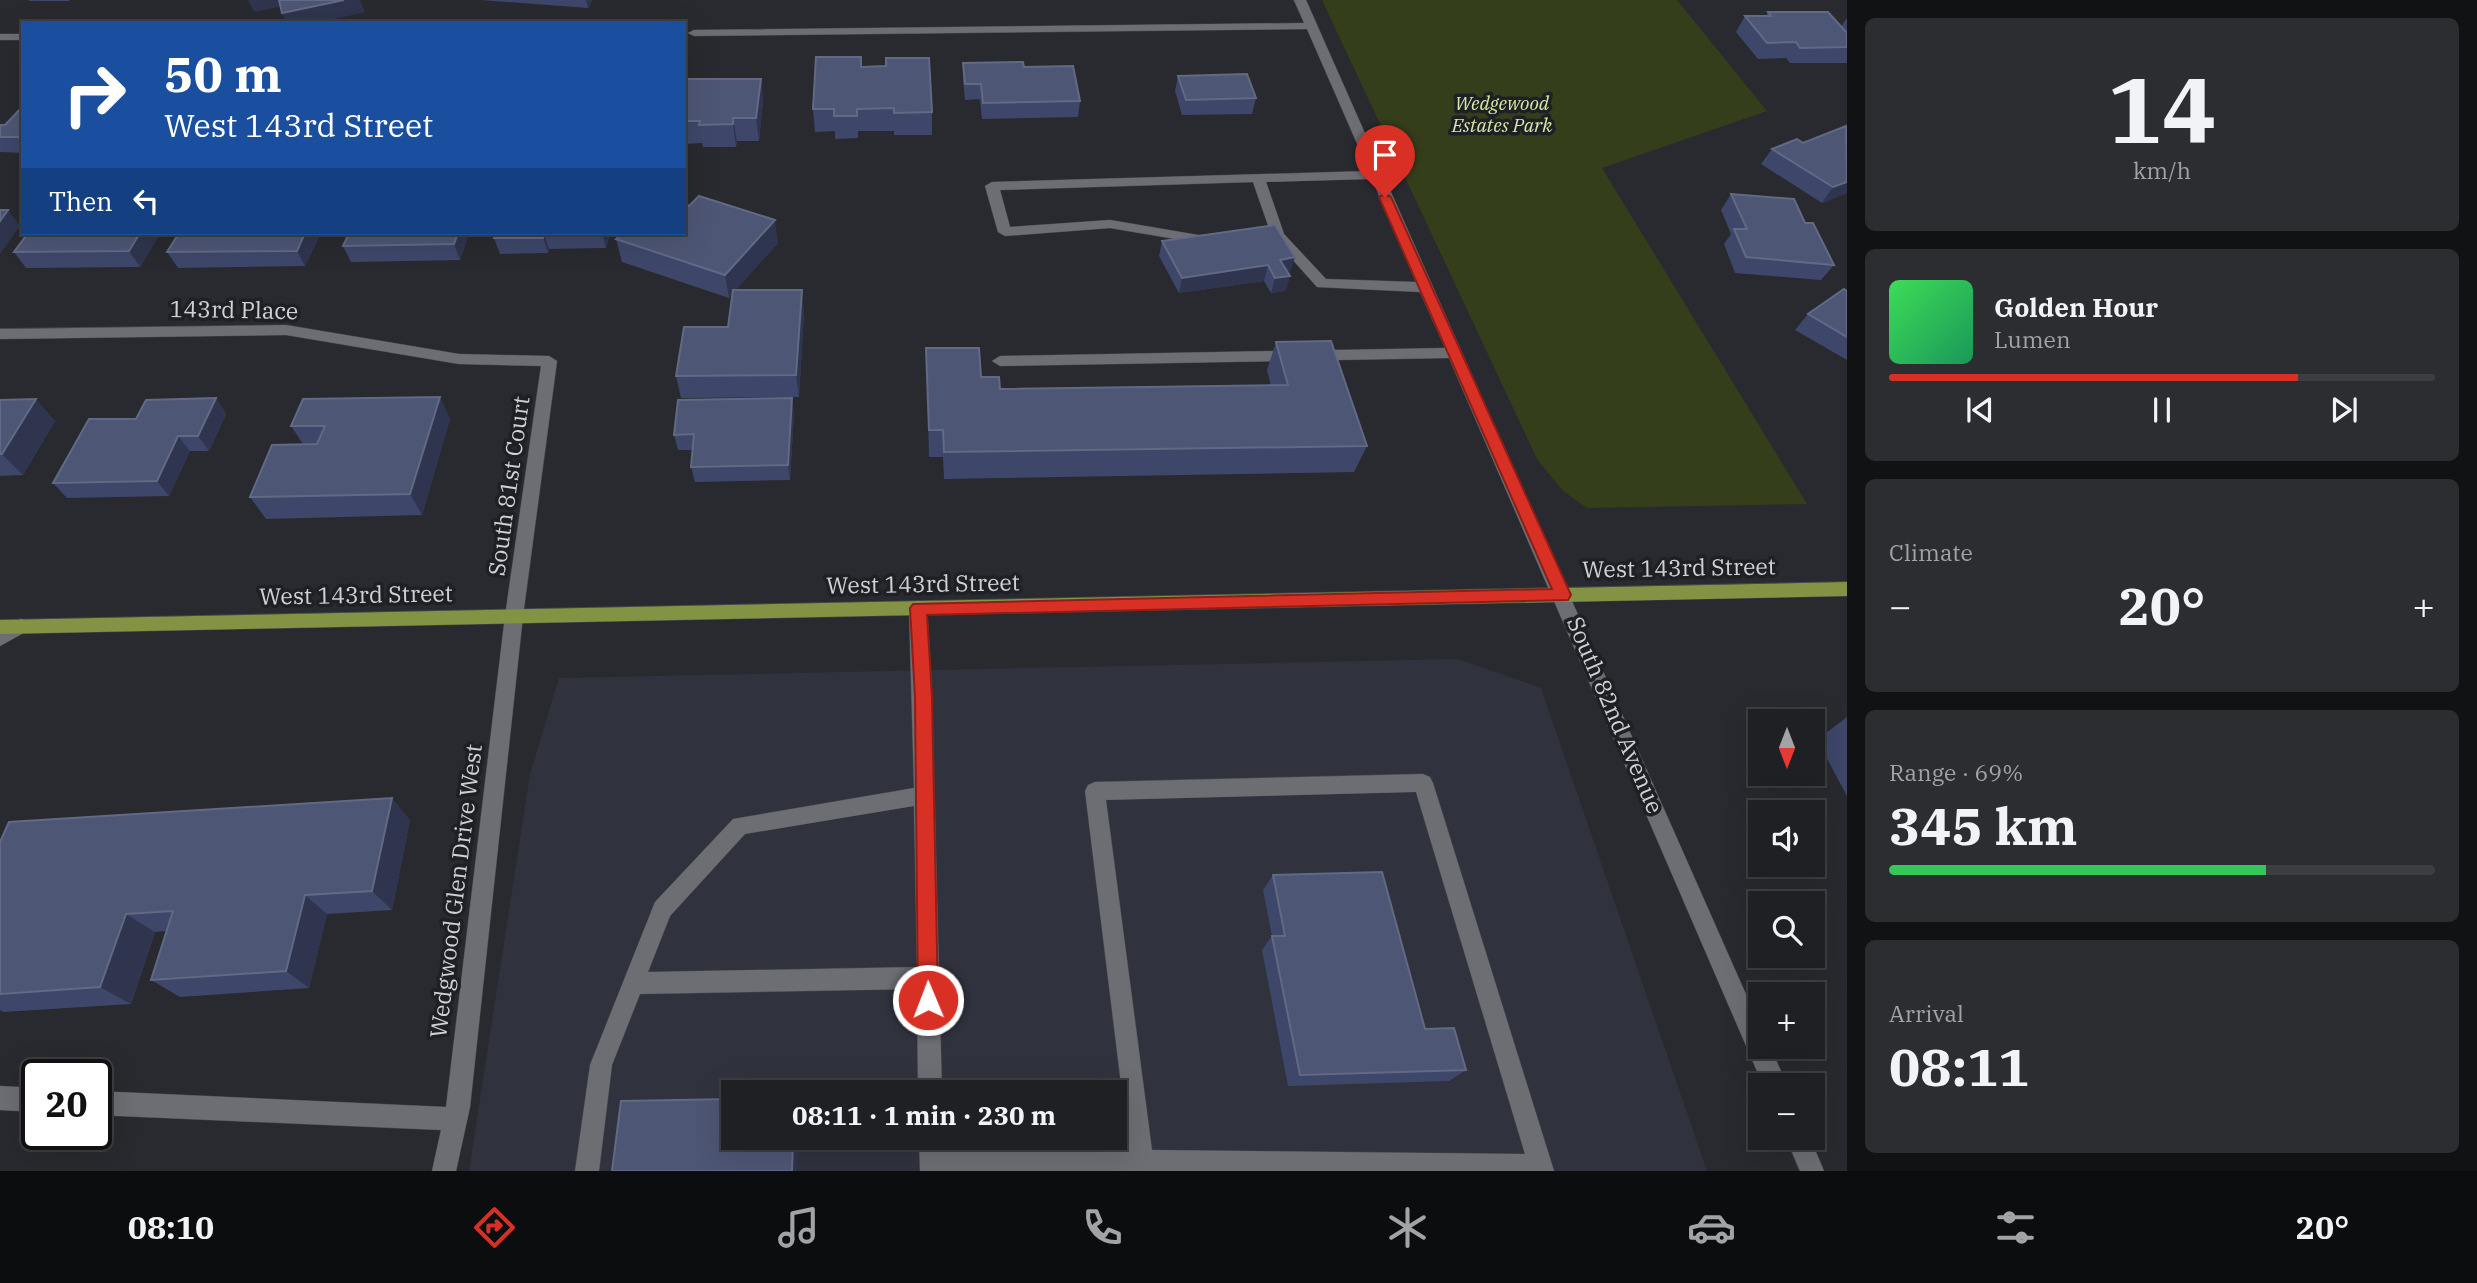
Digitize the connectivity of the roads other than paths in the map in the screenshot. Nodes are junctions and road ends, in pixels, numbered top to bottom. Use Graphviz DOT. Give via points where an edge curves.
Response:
graph roads {
  1 [pos="1300,0"];
  2 [pos="1311,26"];
  3 [pos="694,33"];
  4 [pos="0,37"];
  5 [pos="21,37"];
  6 [pos="1375,175"];
  7 [pos="1258,178"];
  8 [pos="1278,235"];
  9 [pos="1251,237"];
  10 [pos="1223,239"];
  11 [pos="1425,287"];
  12 [pos="0,334"];
  13 [pos="1454,353"];
  14 [pos="1000,360"];
  15 [pos="549,361"];
  16 [pos="1847,589"];
  17 [pos="1563,595"];
  18 [pos="918,608"];
  19 [pos="514,616"];
  20 [pos="21,626"];
  21 [pos="0,627"];
  22 [pos="0,638"];
  23 [pos="924,795"];
  24 [pos="928,978"];
  25 [pos="632,983"];
  26 [pos="1770,1073"];
  27 [pos="930,1080"];
  28 [pos="0,1098"];
  29 [pos="21,1099"];
  30 [pos="112,1104"];
  31 [pos="455,1119"];
  32 [pos="1803,1150"];
  33 [pos="932,1156"];
  34 [pos="1142,1161"];
  35 [pos="1541,1168"];
  36 [pos="444,1171"];
  37 [pos="587,1171"];
  38 [pos="1812,1171"];
  1 -- 2 [label="street, South 82nd Avenue"];
  2 -- 3 [label="street"];
  2 -- 6 [label="street, South 82nd Avenue"];
  4 -- 5 [label="street"];
  6 -- 7 [label="street"];
  6 -- 11 [label="street, South 82nd Avenue"];
  7 -- 8 [label="street"];
  7 -- 10 [label="street" via="992,186 1005,232 1110,224 1196,240"];
  8 -- 9 [label="street"];
  8 -- 11 [label="street" via="1322,284"];
  11 -- 13 [label="street, South 82nd Avenue"];
  12 -- 15 [label="street, 143rd Place" via="286,330 459,359"];
  13 -- 14 [label="street"];
  13 -- 17 [label="street, South 82nd Avenue"];
  15 -- 19 [label="street, South 81st Court"];
  16 -- 17 [label="main road, West 143rd Street"];
  17 -- 18 [label="main road, West 143rd Street"];
  17 -- 26 [label="street, South 82nd Avenue"];
  18 -- 19 [label="main road, West 143rd Street"];
  18 -- 23 [label="street"];
  19 -- 20 [label="main road, West 143rd Street"];
  19 -- 31 [label="street, Wedgwood Glen Drive West"];
  20 -- 21 [label="main road, West 143rd Street"];
  20 -- 22 [label="street"];
  23 -- 24 [label="street"];
  23 -- 25 [label="street" via="740,826 662,909"];
  24 -- 25 [label="street"];
  24 -- 27 [label="street"];
  25 -- 37 [label="street" via="601,1065"];
  28 -- 29 [label="street"];
  30 -- 31 [label="street"];
  31 -- 36 [label="street, Wedgwood Glen Drive West"];
  32 -- 38 [label="street"];
  33 -- 34 [label="street"];
  34 -- 35 [label="street"];
  34 -- 35 [label="street" via="1095,791 1423,783"];
}
